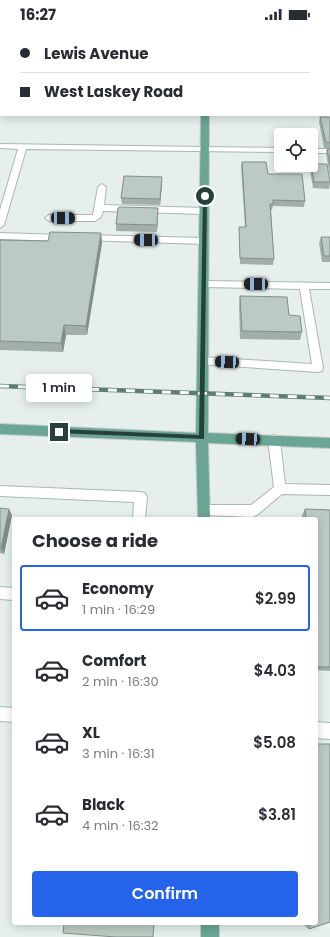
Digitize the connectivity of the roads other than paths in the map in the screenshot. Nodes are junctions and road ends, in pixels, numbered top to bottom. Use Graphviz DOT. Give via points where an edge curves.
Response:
graph roads {
  1 [pos="205,116"];
  2 [pos="0,146"];
  3 [pos="23,146"];
  4 [pos="205,149"];
  5 [pos="274,150"];
  6 [pos="318,151"];
  7 [pos="330,151"];
  8 [pos="102,187"];
  9 [pos="99,208"];
  10 [pos="205,211"];
  11 [pos="49,218"];
  12 [pos="0,225"];
  13 [pos="0,236"];
  14 [pos="204,241"];
  15 [pos="204,284"];
  16 [pos="304,285"];
  17 [pos="330,286"];
  18 [pos="203,361"];
  19 [pos="0,429"];
  20 [pos="202,437"];
  21 [pos="274,440"];
  22 [pos="330,443"];
  23 [pos="280,489"];
  24 [pos="330,490"];
  25 [pos="0,492"];
  26 [pos="204,514"];
  27 [pos="254,515"];
  28 [pos="139,517"];
  29 [pos="0,593"];
  30 [pos="12,594"];
  31 [pos="0,714"];
  32 [pos="12,715"];
  33 [pos="318,730"];
  34 [pos="330,731"];
  35 [pos="210,925"];
  36 [pos="210,937"];
  1 -- 4 [label="main road"];
  2 -- 3 [label="street"];
  3 -- 4 [label="street"];
  3 -- 12 [label="street"];
  4 -- 5 [label="street"];
  4 -- 10 [label="main road"];
  6 -- 7 [label="street"];
  8 -- 9 [label="street"];
  9 -- 10 [label="street"];
  9 -- 11 [label="street" via="98,215 91,219"];
  10 -- 14 [label="main road"];
  13 -- 14 [label="street"];
  14 -- 15 [label="main road"];
  15 -- 16 [label="street"];
  15 -- 18 [label="main road"];
  16 -- 17 [label="street"];
  16 -- 18 [label="street" via="318,368"];
  18 -- 20 [label="main road"];
  19 -- 20 [label="main road"];
  20 -- 21 [label="main road"];
  20 -- 26 [label="main road"];
  21 -- 22 [label="main road"];
  21 -- 23 [label="street"];
  23 -- 24 [label="street"];
  23 -- 27 [label="street"];
  25 -- 28 [label="street" via="141,497"];
  26 -- 27 [label="street"];
  29 -- 30 [label="street"];
  31 -- 32 [label="street"];
  33 -- 34 [label="street"];
  35 -- 36 [label="main road"];
}
